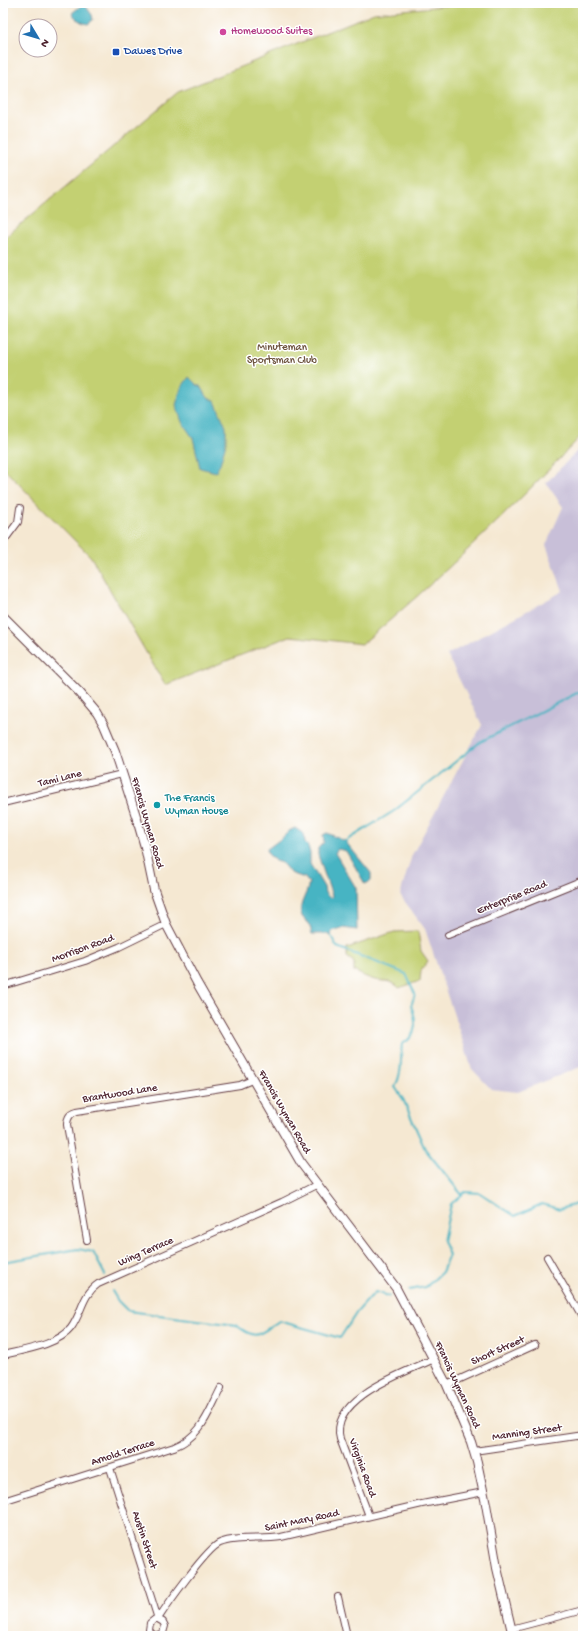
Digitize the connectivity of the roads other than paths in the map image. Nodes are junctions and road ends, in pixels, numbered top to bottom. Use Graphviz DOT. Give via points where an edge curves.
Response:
graph roads {
  1 [pos="20,508"];
  2 [pos="3,542"];
  3 [pos="3,616"];
  4 [pos="122,774"];
  5 [pos="3,803"];
  6 [pos="583,880"];
  7 [pos="166,924"];
  8 [pos="448,935"];
  9 [pos="3,986"];
  10 [pos="252,1080"];
  11 [pos="316,1185"];
  12 [pos="87,1240"];
  13 [pos="547,1257"];
  14 [pos="583,1319"];
  15 [pos="535,1345"];
  16 [pos="3,1355"];
  17 [pos="434,1359"];
  18 [pos="447,1385"];
  19 [pos="221,1388"];
  20 [pos="583,1435"];
  21 [pos="474,1451"];
  22 [pos="110,1468"];
  23 [pos="484,1492"];
  24 [pos="3,1501"];
  25 [pos="369,1516"];
  26 [pos="338,1597"];
  27 [pos="583,1610"];
  28 [pos="158,1619"];
  29 [pos="512,1632"];
  30 [pos="347,1636"];
  1 -- 2 [label="street" via="17,524"];
  3 -- 4 [label="main road, Francis Wyman Road" via="70,682 97,713 110,736"];
  4 -- 5 [label="street, Tami Lane"];
  4 -- 7 [label="main road, Francis Wyman Road"];
  6 -- 8 [label="street, Enterprise Road"];
  7 -- 9 [label="street, Morrison Road" via="85,961"];
  7 -- 10 [label="main road, Francis Wyman Road"];
  10 -- 11 [label="main road, Francis Wyman Road"];
  10 -- 12 [label="street, Brantwood Lane" via="240,1085 71,1114 67,1125"];
  11 -- 16 [label="street, Wing Terrace" via="98,1284 87,1295 73,1324 64,1335"];
  11 -- 17 [label="main road, Francis Wyman Road" via="393,1283"];
  13 -- 14 [label="street"];
  15 -- 18 [label="street, Short Street"];
  17 -- 18 [label="main road, Francis Wyman Road"];
  17 -- 25 [label="street, Virginia Road" via="366,1392 352,1404 340,1422 340,1439"];
  18 -- 21 [label="main road, Francis Wyman Road"];
  19 -- 22 [label="street, Arnold Terrace" via="190,1440"];
  20 -- 21 [label="street, Manning Street"];
  21 -- 23 [label="main road, Francis Wyman Road"];
  22 -- 24 [label="street, Arnold Terrace"];
  22 -- 28 [label="street, Austin Street"];
  23 -- 25 [label="street, Saint Mary Road"];
  23 -- 29 [label="main road, Francis Wyman Road" via="497,1568"];
  25 -- 28 [label="street, Saint Mary Road" via="273,1538 220,1542 207,1554"];
  26 -- 30 [label="street"];
  27 -- 29 [label="street"];
}
